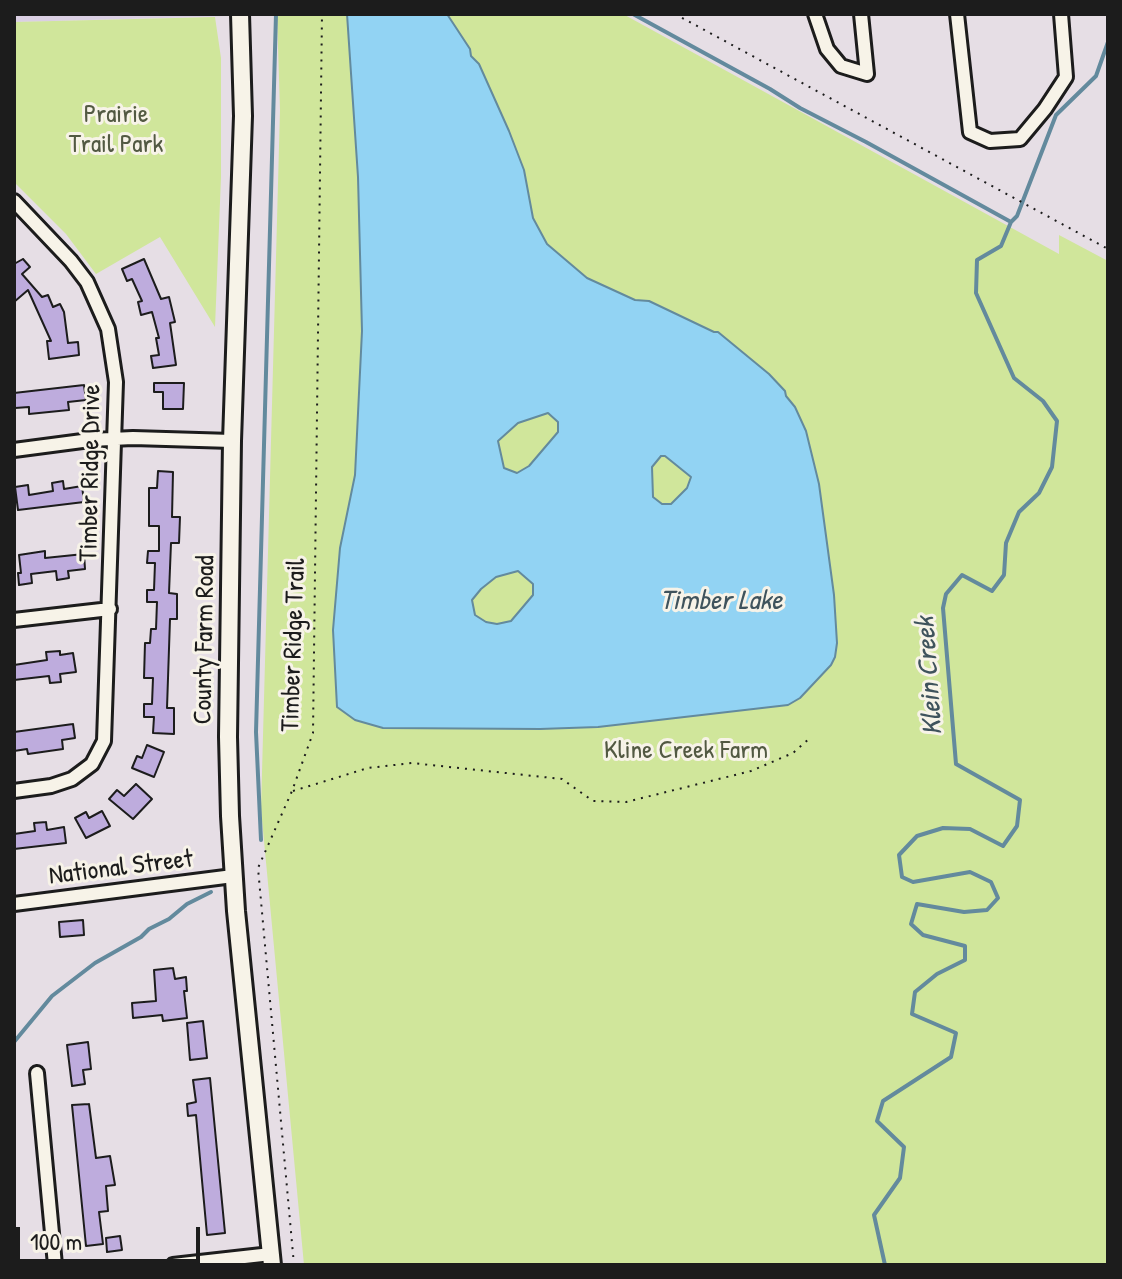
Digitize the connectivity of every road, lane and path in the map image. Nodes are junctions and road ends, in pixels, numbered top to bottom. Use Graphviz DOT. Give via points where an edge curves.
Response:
graph roads {
  1 [pos="240,14"];
  2 [pos="322,14"];
  3 [pos="675,14"];
  4 [pos="815,14"];
  5 [pos="861,14"];
  6 [pos="957,14"];
  7 [pos="1061,14"];
  8 [pos="14,201"];
  9 [pos="1108,249"];
  10 [pos="115,439"];
  11 [pos="232,441"];
  12 [pos="14,450"];
  13 [pos="110,609"];
  14 [pos="14,620"];
  15 [pos="810,738"];
  16 [pos="14,791"];
  17 [pos="292,791"];
  18 [pos="233,876"];
  19 [pos="14,904"];
  20 [pos="37,1073"];
  21 [pos="272,1259"];
  22 [pos="55,1265"];
  23 [pos="173,1265"];
  24 [pos="294,1265"];
  1 -- 11 [label="main road, County Farm Road" via="243,116"];
  2 -- 17 [label="path, Timber Ridge Trail" via="313,733"];
  3 -- 9 [label="path"];
  4 -- 5 [label="street" via="827,49 841,66 867,74"];
  6 -- 7 [label="street" via="970,132 990,141 1020,139 1066,77"];
  8 -- 10 [label="street, Timber Ridge Drive" via="71,261 99,305 114,357"];
  10 -- 11 [label="street"];
  10 -- 12 [label="street"];
  10 -- 13 [label="street, Timber Ridge Drive"];
  11 -- 18 [label="main road, County Farm Road" via="228,737"];
  13 -- 14 [label="street"];
  13 -- 16 [label="street, Timber Ridge Drive" via="99,755 84,772 60,784"];
  15 -- 17 [label="path" via="793,753 751,771 626,802 593,801 562,779 412,763 368,768"];
  17 -- 24 [label="path, Timber Ridge Trail" via="258,868"];
  18 -- 19 [label="street, National Street"];
  18 -- 21 [label="main road, County Farm Road"];
  20 -- 22 [label="street"];
  21 -- 23 [label="street"];
}
